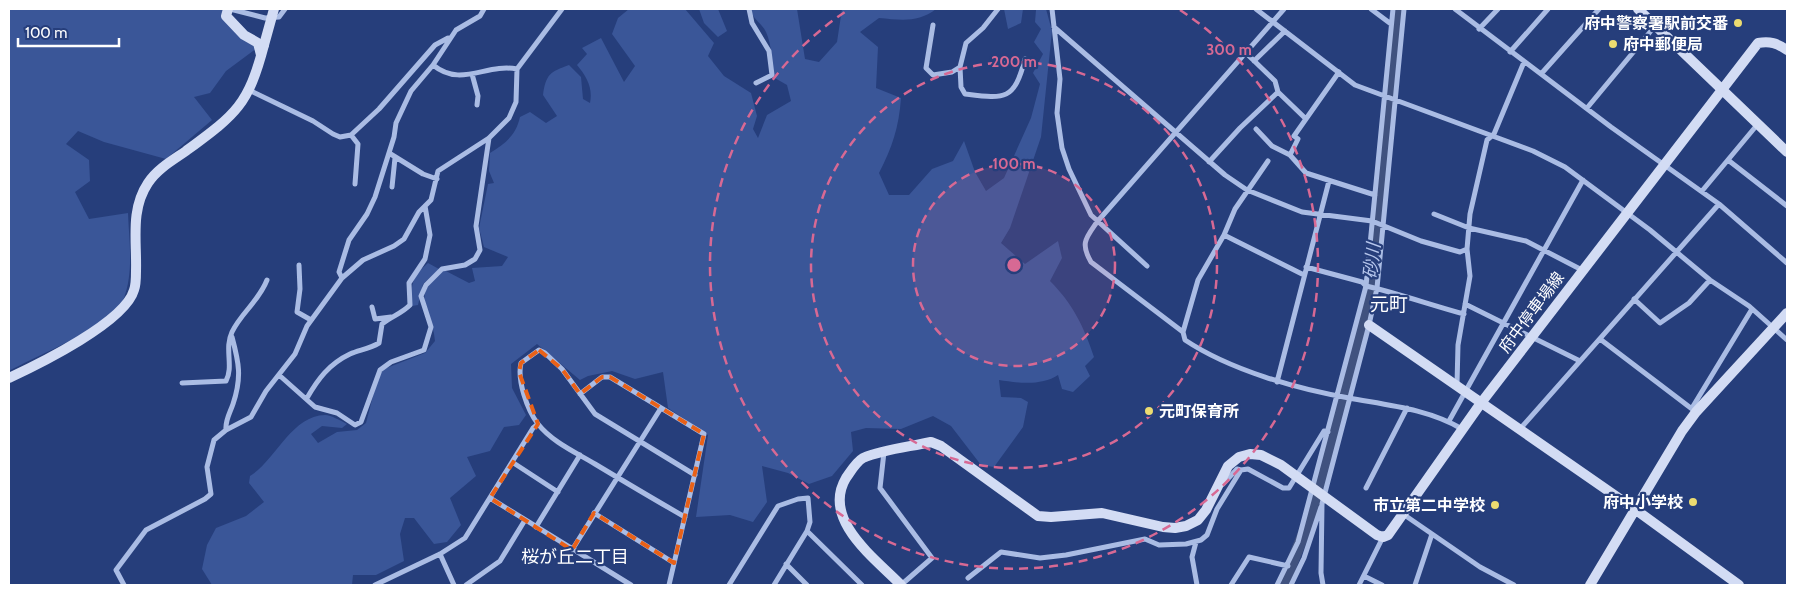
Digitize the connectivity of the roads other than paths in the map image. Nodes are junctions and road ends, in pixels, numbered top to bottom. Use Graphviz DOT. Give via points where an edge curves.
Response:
graph roads {
  1 [pos="229,9"];
  2 [pos="274,9"];
  3 [pos="285,9"];
  4 [pos="484,9"];
  5 [pos="562,9"];
  6 [pos="748,9"];
  7 [pos="998,9"];
  8 [pos="1052,9"];
  9 [pos="1256,9"];
  10 [pos="1284,9"];
  11 [pos="1371,9"];
  12 [pos="1392,9"];
  13 [pos="1404,9"];
  14 [pos="1455,9"];
  15 [pos="1498,9"];
  16 [pos="1548,9"];
  17 [pos="1599,9"];
  18 [pos="1638,9"];
  19 [pos="1273,21"];
  20 [pos="1391,24"];
  21 [pos="933,25"];
  22 [pos="1655,26"];
  23 [pos="1054,27"];
  24 [pos="1479,29"];
  25 [pos="1285,31"];
  26 [pos="450,38"];
  27 [pos="1787,50"];
  28 [pos="1510,52"];
  29 [pos="1246,53"];
  30 [pos="261,56"];
  31 [pos="1024,59"];
  32 [pos="1254,61"];
  33 [pos="1524,62"];
  34 [pos="433,66"];
  35 [pos="960,67"];
  36 [pos="516,69"];
  37 [pos="1339,72"];
  38 [pos="472,74"];
  39 [pos="1541,74"];
  40 [pos="756,83"];
  41 [pos="249,90"];
  42 [pos="1721,90"];
  43 [pos="1278,92"];
  44 [pos="1383,97"];
  45 [pos="1396,100"];
  46 [pos="477,105"];
  47 [pos="1587,108"];
  48 [pos="1306,119"];
  49 [pos="1757,125"];
  50 [pos="1256,129"];
  51 [pos="1176,131"];
  52 [pos="351,135"];
  53 [pos="1490,136"];
  54 [pos="489,138"];
  55 [pos="1787,152"];
  56 [pos="389,154"];
  57 [pos="1290,155"];
  58 [pos="395,158"];
  59 [pos="1728,160"];
  60 [pos="1268,161"];
  61 [pos="1210,162"];
  62 [pos="1664,165"];
  63 [pos="437,179"];
  64 [pos="1583,180"];
  65 [pos="1329,181"];
  66 [pos="355,184"];
  67 [pos="392,186"];
  68 [pos="1247,190"];
  69 [pos="1702,191"];
  70 [pos="1375,195"];
  71 [pos="1719,204"];
  72 [pos="425,206"];
  73 [pos="1787,206"];
  74 [pos="1434,214"];
  75 [pos="1626,214"];
  76 [pos="1318,216"];
  77 [pos="1372,221"];
  78 [pos="1097,222"];
  79 [pos="1384,224"];
  80 [pos="1469,228"];
  81 [pos="1224,236"];
  82 [pos="1467,249"];
  83 [pos="1545,249"];
  84 [pos="1678,253"];
  85 [pos="1787,262"];
  86 [pos="299,265"];
  87 [pos="1147,266"];
  88 [pos="1306,267"];
  89 [pos="1582,270"];
  90 [pos="1304,275"];
  91 [pos="342,278"];
  92 [pos="267,280"];
  93 [pos="1710,280"];
  94 [pos="1366,286"];
  95 [pos="1377,288"];
  96 [pos="1634,299"];
  97 [pos="1466,304"];
  98 [pos="372,307"];
  99 [pos="1752,309"];
  100 [pos="1787,313"];
  101 [pos="1464,314"];
  102 [pos="390,318"];
  103 [pos="311,320"];
  104 [pos="1504,324"];
  105 [pos="1370,325"];
  106 [pos="1773,328"];
  107 [pos="1183,332"];
  108 [pos="231,336"];
  109 [pos="1531,336"];
  110 [pos="1600,339"];
  111 [pos="1787,340"];
  112 [pos="1580,361"];
  113 [pos="279,375"];
  114 [pos="9,378"];
  115 [pos="1278,382"];
  116 [pos="182,383"];
  117 [pos="1456,386"];
  118 [pos="1466,392"];
  119 [pos="580,394"];
  120 [pos="1338,396"];
  121 [pos="307,398"];
  122 [pos="1349,398"];
  123 [pos="1481,403"];
  124 [pos="661,408"];
  125 [pos="1407,408"];
  126 [pos="1694,410"];
  127 [pos="1449,421"];
  128 [pos="538,424"];
  129 [pos="1462,429"];
  130 [pos="226,430"];
  131 [pos="1519,430"];
  132 [pos="1328,432"];
  133 [pos="639,441"];
  134 [pos="884,452"];
  135 [pos="580,455"];
  136 [pos="512,462"];
  137 [pos="1241,470"];
  138 [pos="695,474"];
  139 [pos="616,477"];
  140 [pos="1298,477"];
  141 [pos="1217,486"];
  142 [pos="1312,487"];
  143 [pos="1366,488"];
  144 [pos="558,492"];
  145 [pos="490,498"];
  146 [pos="1323,500"];
  147 [pos="1636,510"];
  148 [pos="594,514"];
  149 [pos="1402,514"];
  150 [pos="685,518"];
  151 [pos="524,520"];
  152 [pos="536,527"];
  153 [pos="807,531"];
  154 [pos="1432,534"];
  155 [pos="1383,537"];
  156 [pos="1196,542"];
  157 [pos="572,550"];
  158 [pos="440,554"];
  159 [pos="674,562"];
  160 [pos="786,564"];
  161 [pos="1288,566"];
  162 [pos="1364,576"];
  163 [pos="968,578"];
  164 [pos="124,585"];
  165 [pos="376,585"];
  166 [pos="454,585"];
  167 [pos="466,585"];
  168 [pos="631,585"];
  169 [pos="669,585"];
  170 [pos="729,585"];
  171 [pos="774,585"];
  172 [pos="807,585"];
  173 [pos="862,585"];
  174 [pos="901,585"];
  175 [pos="1197,585"];
  176 [pos="1231,585"];
  177 [pos="1277,585"];
  178 [pos="1291,585"];
  179 [pos="1323,585"];
  180 [pos="1359,585"];
  181 [pos="1382,585"];
  182 [pos="1415,585"];
  183 [pos="1514,585"];
  184 [pos="1590,585"];
  185 [pos="1739,585"];
  1 -- 3 [label="street" via="265,18 279,17"];
  1 -- 30 [label="street" via="226,16 244,35 258,43"];
  2 -- 30 [label="street, bridge"];
  4 -- 26 [label="street" via="480,16 456,30"];
  5 -- 36 [label="street"];
  6 -- 40 [label="street" via="752,23 769,51 772,75"];
  7 -- 35 [label="street" via="984,28 966,43"];
  8 -- 23 [label="street"];
  9 -- 19 [label="street"];
  10 -- 19 [label="street"];
  11 -- 20 [label="street"];
  12 -- 20 [label="street"];
  13 -- 45 [label="street"];
  14 -- 24 [label="street"];
  15 -- 24 [label="street"];
  16 -- 28 [label="street"];
  17 -- 39 [label="street"];
  18 -- 22 [label="street"];
  19 -- 25 [label="street"];
  19 -- 29 [label="street"];
  20 -- 44 [label="street"];
  21 -- 35 [label="street" via="926,68 933,75 952,72"];
  22 -- 42 [label="street"];
  22 -- 47 [label="street"];
  23 -- 51 [label="street"];
  23 -- 78 [label="street" via="1060,79 1057,113 1062,148 1078,192"];
  24 -- 28 [label="street"];
  25 -- 32 [label="street"];
  25 -- 37 [label="street"];
  26 -- 34 [label="street"];
  26 -- 52 [label="street" via="435,45 380,109"];
  27 -- 42 [label="street, 府中停車場線" via="1768,41 1758,43"];
  28 -- 33 [label="street"];
  29 -- 32 [label="street"];
  29 -- 51 [label="street"];
  30 -- 41 [label="street"];
  31 -- 35 [label="street" via="1018,82 997,98 965,94 961,87"];
  32 -- 43 [label="street" via="1275,81"];
  33 -- 39 [label="street"];
  33 -- 53 [label="street" via="1494,134"];
  34 -- 38 [label="street" via="455,77"];
  34 -- 56 [label="street" via="411,92 400,112"];
  36 -- 38 [label="street" via="507,67"];
  36 -- 54 [label="street" via="513,112"];
  37 -- 44 [label="street" via="1356,85"];
  37 -- 48 [label="street"];
  38 -- 46 [label="street"];
  39 -- 47 [label="street"];
  41 -- 52 [label="street" via="333,134 340,137"];
  41 -- 114 [label="street" via="236,112 163,167 138,200 134,291 121,310 100,328"];
  42 -- 49 [label="street"];
  42 -- 62 [label="street, 府中停車場線"];
  43 -- 48 [label="street"];
  43 -- 61 [label="street"];
  44 -- 45 [label="street"];
  44 -- 70 [label="street"];
  45 -- 53 [label="street"];
  45 -- 79 [label="street"];
  47 -- 62 [label="street"];
  48 -- 57 [label="street" via="1294,136 1298,144"];
  49 -- 55 [label="street"];
  49 -- 59 [label="street"];
  50 -- 57 [label="street" via="1272,146"];
  51 -- 61 [label="street"];
  51 -- 78 [label="street"];
  52 -- 66 [label="street" via="358,144"];
  53 -- 64 [label="street" via="1533,151"];
  53 -- 80 [label="street"];
  54 -- 63 [label="street" via="438,171"];
  54 -- 121 [label="street" via="476,226 480,250 476,259 465,265 442,269 426,285 421,296 431,327 424,350 391,362 380,370 361,422 355,425 337,413 315,407"];
  56 -- 58 [label="street"];
  56 -- 91 [label="street" via="367,214 349,240 339,272"];
  57 -- 65 [label="street" via="1306,173"];
  58 -- 63 [label="street"];
  58 -- 67 [label="street"];
  59 -- 69 [label="street"];
  59 -- 73 [label="street"];
  60 -- 68 [label="street"];
  61 -- 68 [label="street"];
  62 -- 69 [label="street"];
  62 -- 75 [label="street, 府中停車場線"];
  63 -- 72 [label="street" via="431,200"];
  64 -- 75 [label="street"];
  64 -- 83 [label="street"];
  65 -- 70 [label="street"];
  65 -- 76 [label="street"];
  68 -- 76 [label="street"];
  68 -- 81 [label="street"];
  69 -- 71 [label="street"];
  70 -- 77 [label="street"];
  71 -- 84 [label="street"];
  71 -- 85 [label="street"];
  72 -- 91 [label="street" via="418,212 404,239 362,260"];
  72 -- 102 [label="street" via="430,235 425,259 409,283 410,305 400,315"];
  74 -- 80 [label="street"];
  75 -- 84 [label="street"];
  75 -- 89 [label="street, 府中停車場線"];
  76 -- 77 [label="street"];
  76 -- 88 [label="street"];
  77 -- 79 [label="street"];
  77 -- 94 [label="street"];
  78 -- 87 [label="street"];
  78 -- 107 [label="street" via="1084,240 1085,252 1091,262"];
  79 -- 82 [label="street" via="1421,241 1460,252"];
  79 -- 95 [label="street"];
  80 -- 82 [label="street"];
  80 -- 83 [label="street" via="1526,241"];
  81 -- 90 [label="street"];
  81 -- 107 [label="street" via="1198,280"];
  82 -- 97 [label="street" via="1470,276"];
  83 -- 89 [label="street"];
  83 -- 104 [label="street"];
  84 -- 93 [label="street"];
  84 -- 96 [label="street"];
  86 -- 103 [label="street" via="297,312"];
  88 -- 90 [label="street"];
  88 -- 94 [label="street" via="1362,282"];
  89 -- 109 [label="street, 府中停車場線"];
  90 -- 115 [label="street"];
  91 -- 103 [label="street"];
  92 -- 108 [label="street" via="261,294"];
  93 -- 96 [label="street" via="1689,303 1660,323"];
  93 -- 99 [label="street"];
  94 -- 95 [label="street"];
  94 -- 120 [label="street"];
  95 -- 101 [label="street"];
  95 -- 105 [label="street"];
  96 -- 110 [label="street"];
  97 -- 101 [label="street"];
  97 -- 104 [label="street"];
  98 -- 102 [label="street" via="375,319"];
  99 -- 106 [label="street"];
  99 -- 126 [label="street"];
  100 -- 106 [label="street"];
  101 -- 117 [label="street" via="1458,345"];
  102 -- 121 [label="street" via="382,324 379,343 331,366"];
  103 -- 113 [label="street" via="295,354"];
  104 -- 109 [label="street"];
  104 -- 118 [label="street"];
  105 -- 117 [label="street"];
  105 -- 122 [label="street"];
  106 -- 111 [label="street"];
  106 -- 126 [label="street"];
  107 -- 115 [label="street" via="1185,340 1198,349"];
  108 -- 116 [label="street" via="227,349 230,372 226,381"];
  108 -- 130 [label="street" via="241,370 225,423"];
  109 -- 112 [label="street"];
  109 -- 123 [label="street, 府中停車場線"];
  110 -- 112 [label="street"];
  110 -- 126 [label="street"];
  112 -- 131 [label="street"];
  113 -- 121 [label="street"];
  113 -- 130 [label="street" via="250,417"];
  115 -- 120 [label="street"];
  117 -- 118 [label="street"];
  118 -- 123 [label="street"];
  118 -- 127 [label="street"];
  119 -- 124 [label="street" via="602,377 610,377"];
  119 -- 128 [label="street" via="545,352 539,350 520,363 519,372 528,403"];
  119 -- 133 [label="street" via="595,414"];
  120 -- 122 [label="street"];
  120 -- 132 [label="street"];
  122 -- 125 [label="street"];
  122 -- 146 [label="street"];
  123 -- 129 [label="street, 府中停車場線"];
  123 -- 131 [label="street"];
  124 -- 133 [label="street"];
  124 -- 138 [label="street" via="704,434"];
  125 -- 127 [label="street"];
  125 -- 143 [label="street"];
  126 -- 147 [label="street"];
  127 -- 129 [label="street"];
  128 -- 135 [label="street"];
  128 -- 136 [label="street"];
  129 -- 149 [label="street, 府中停車場線"];
  130 -- 164 [label="street" via="214,440 207,467 211,494 146,530 116,570"];
  131 -- 147 [label="street"];
  132 -- 140 [label="street" via="1324,431"];
  132 -- 142 [label="street"];
  133 -- 138 [label="street"];
  133 -- 139 [label="street"];
  134 -- 141 [label="street" via="930,442 941,446 1024,508 1050,518 1102,513 1175,528 1198,520"];
  134 -- 174 [label="street" via="880,488 932,558"];
  134 -- 174 [label="street" via="862,459 852,469 843,484 841,515 850,531"];
  135 -- 139 [label="street"];
  135 -- 144 [label="street"];
  136 -- 144 [label="street"];
  136 -- 145 [label="street"];
  137 -- 140 [label="street" via="1248,469 1283,488 1289,488"];
  137 -- 141 [label="street" via="1237,469 1221,487"];
  137 -- 156 [label="street" via="1217,509 1207,535"];
  138 -- 150 [label="street"];
  139 -- 148 [label="street"];
  139 -- 150 [label="street"];
  140 -- 141 [label="street" via="1271,459 1250,454 1239,457 1228,466"];
  140 -- 142 [label="street"];
  142 -- 146 [label="street"];
  142 -- 161 [label="street" via="1298,542"];
  144 -- 152 [label="street"];
  145 -- 151 [label="street"];
  145 -- 158 [label="street" via="465,538"];
  146 -- 155 [label="street"];
  146 -- 178 [label="street"];
  146 -- 179 [label="street"];
  147 -- 184 [label="street"];
  147 -- 185 [label="street"];
  148 -- 157 [label="street"];
  148 -- 159 [label="street"];
  149 -- 154 [label="street"];
  149 -- 155 [label="street, 府中停車場線" via="1388,535"];
  150 -- 159 [label="street"];
  151 -- 152 [label="street"];
  151 -- 167 [label="street" via="500,561"];
  152 -- 157 [label="street"];
  153 -- 160 [label="street"];
  153 -- 170 [label="street" via="810,522 808,498 778,506"];
  153 -- 173 [label="street"];
  154 -- 182 [label="street"];
  154 -- 183 [label="street" via="1480,567"];
  155 -- 162 [label="street"];
  156 -- 163 [label="street" via="1159,545 1145,539 1066,556 1040,558 1001,552"];
  156 -- 175 [label="street" via="1192,557"];
  157 -- 168 [label="street"];
  158 -- 165 [label="street"];
  158 -- 166 [label="street"];
  159 -- 169 [label="street"];
  160 -- 171 [label="street"];
  160 -- 172 [label="street"];
  161 -- 176 [label="street" via="1249,557"];
  161 -- 177 [label="street"];
  162 -- 180 [label="street"];
  162 -- 181 [label="street"];
}
